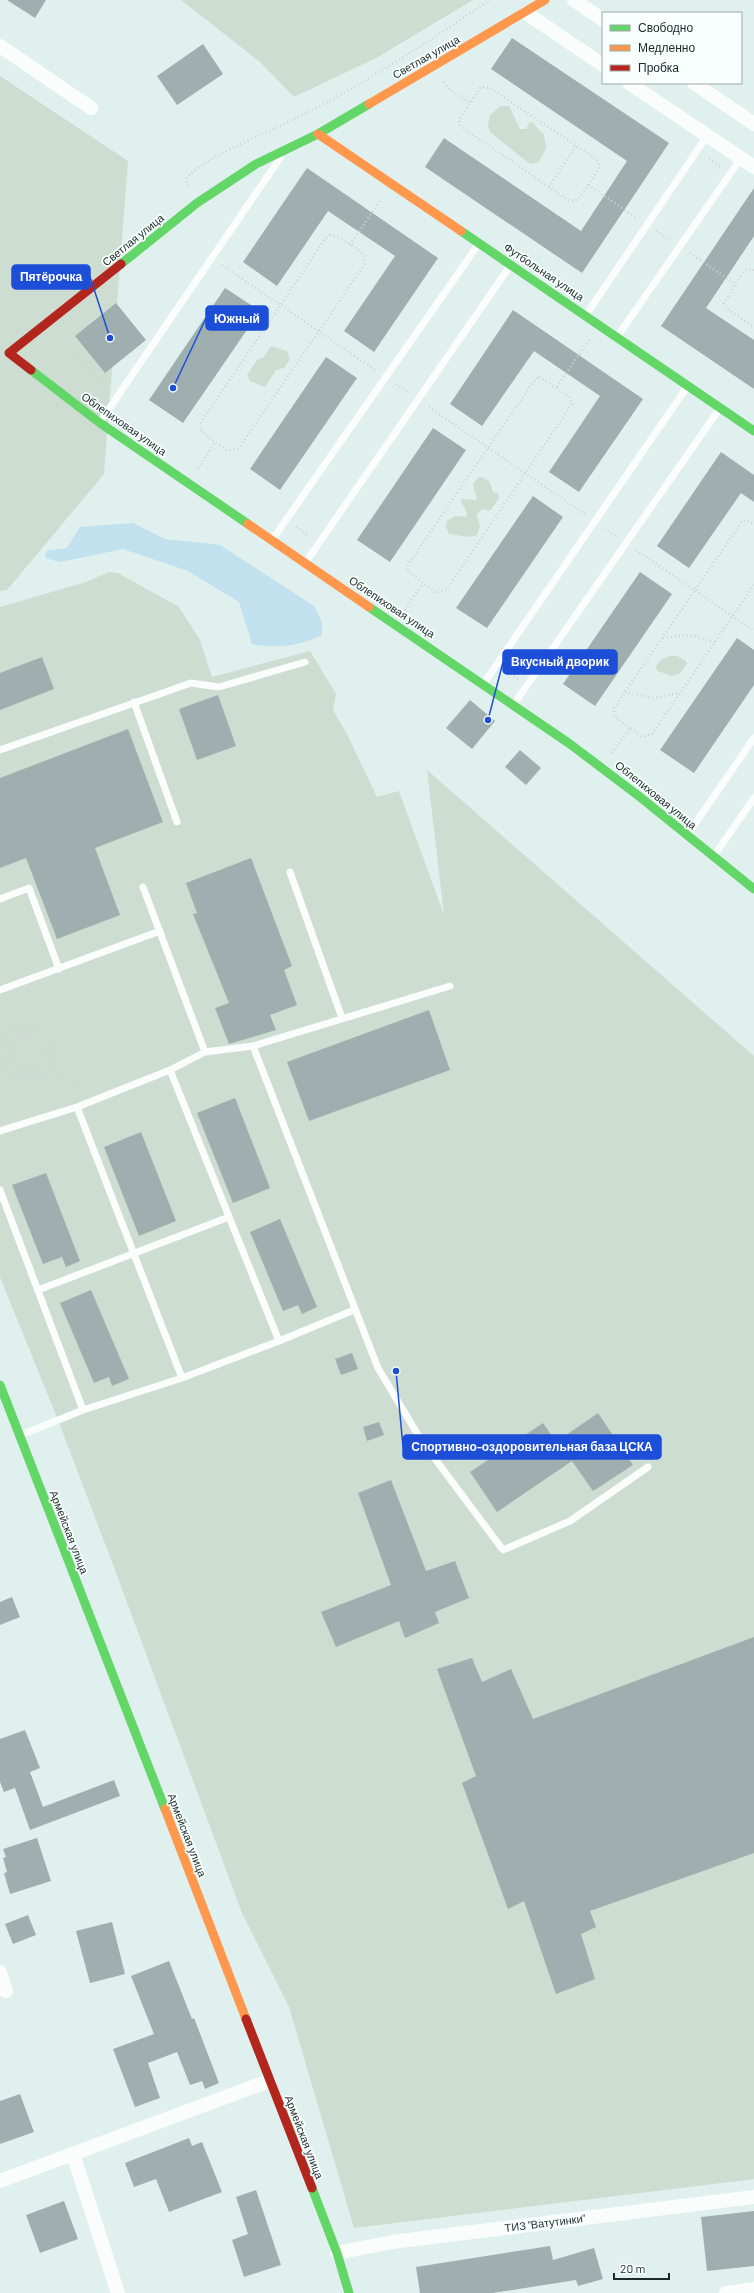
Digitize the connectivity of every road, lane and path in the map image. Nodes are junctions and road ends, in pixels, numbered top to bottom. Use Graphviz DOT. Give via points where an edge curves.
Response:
graph roads {
  1 [pos="490,0"];
  2 [pos="545,0"];
  3 [pos="574,0"];
  4 [pos="526,13"];
  5 [pos="602,19"];
  6 [pos="0,46"];
  7 [pos="602,64"];
  8 [pos="436,65"];
  9 [pos="630,84"];
  10 [pos="695,84"];
  11 [pos="470,104"];
  12 [pos="91,108"];
  13 [pos="754,124"];
  14 [pos="318,134"];
  15 [pos="707,136"];
  16 [pos="576,146"];
  17 [pos="287,148"];
  18 [pos="698,150"];
  19 [pos="741,158"];
  20 [pos="754,167"];
  21 [pos="730,173"];
  22 [pos="391,184"];
  23 [pos="588,185"];
  24 [pos="549,187"];
  25 [pos="200,201"];
  26 [pos="647,225"];
  27 [pos="479,243"];
  28 [pos="350,245"];
  29 [pos="680,246"];
  30 [pos="212,258"];
  31 [pos="511,264"];
  32 [pos="754,270"];
  33 [pos="735,284"];
  34 [pos="280,305"];
  35 [pos="586,315"];
  36 [pos="50,322"];
  37 [pos="599,324"];
  38 [pos="754,327"];
  39 [pos="319,331"];
  40 [pos="616,337"];
  41 [pos="5,353"];
  42 [pos="381,374"];
  43 [pos="393,382"];
  44 [pos="687,386"];
  45 [pos="556,387"];
  46 [pos="418,399"];
  47 [pos="114,401"];
  48 [pos="720,408"];
  49 [pos="100,423"];
  50 [pos="754,431"];
  51 [pos="215,442"];
  52 [pos="488,447"];
  53 [pos="526,474"];
  54 [pos="188,482"];
  55 [pos="286,520"];
  56 [pos="595,522"];
  57 [pos="754,524"];
  58 [pos="272,540"];
  59 [pos="319,543"];
  60 [pos="626,543"];
  61 [pos="306,562"];
  62 [pos="422,584"];
  63 [pos="754,585"];
  64 [pos="695,590"];
  65 [pos="732,616"];
  66 [pos="395,624"];
  67 [pos="754,631"];
  68 [pos="662,638"];
  69 [pos="715,642"];
  70 [pos="305,662"];
  71 [pos="497,665"];
  72 [pos="484,684"];
  73 [pos="527,686"];
  74 [pos="626,692"];
  75 [pos="681,692"];
  76 [pos="134,702"];
  77 [pos="513,705"];
  78 [pos="630,728"];
  79 [pos="754,738"];
  80 [pos="0,750"];
  81 [pos="602,768"];
  82 [pos="754,798"];
  83 [pos="177,822"];
  84 [pos="687,836"];
  85 [pos="714,856"];
  86 [pos="290,872"];
  87 [pos="143,887"];
  88 [pos="754,889"];
  89 [pos="0,899"];
  90 [pos="160,931"];
  91 [pos="59,969"];
  92 [pos="450,986"];
  93 [pos="0,990"];
  94 [pos="342,1018"];
  95 [pos="0,1044"];
  96 [pos="253,1046"];
  97 [pos="0,1048"];
  98 [pos="205,1052"];
  99 [pos="0,1056"];
  100 [pos="32,1067"];
  101 [pos="49,1068"];
  102 [pos="170,1070"];
  103 [pos="98,1098"];
  104 [pos="77,1107"];
  105 [pos="0,1132"];
  106 [pos="0,1190"];
  107 [pos="229,1217"];
  108 [pos="134,1254"];
  109 [pos="38,1290"];
  110 [pos="354,1310"];
  111 [pos="279,1341"];
  112 [pos="182,1378"];
  113 [pos="0,1385"];
  114 [pos="83,1410"];
  115 [pos="19,1436"];
  116 [pos="648,1467"];
  117 [pos="0,1972"];
  118 [pos="6,1991"];
  119 [pos="269,2081"];
  120 [pos="73,2154"];
  121 [pos="0,2181"];
  122 [pos="754,2198"];
  123 [pos="336,2253"];
  124 [pos="754,2289"];
  125 [pos="118,2293"];
  126 [pos="349,2293"];
  127 [pos="726,2293"];
  1 -- 25 [label="path" via="318,107 230,148 191,173 187,176 187,184"];
  2 -- 4 [label="street, Светлая улица"];
  3 -- 5 [label="street"];
  4 -- 7 [label="street"];
  4 -- 8 [label="street, Светлая улица"];
  6 -- 12 [label="street"];
  8 -- 11 [label="path" via="448,88"];
  8 -- 14 [label="street, Светлая улица"];
  9 -- 15 [label="street"];
  10 -- 13 [label="street"];
  11 -- 16 [label="path" via="480,88 490,88"];
  11 -- 24 [label="path" via="459,120 460,126"];
  14 -- 17 [label="street, Светлая улица"];
  14 -- 22 [label="street, Футбольная улица"];
  15 -- 18 [label="lane"];
  15 -- 19 [label="street"];
  16 -- 23 [label="path" via="599,164"];
  16 -- 24 [label="path"];
  17 -- 25 [label="street, Светлая улица" via="256,164"];
  17 -- 30 [label="lane"];
  18 -- 21 [label="path"];
  18 -- 26 [label="lane"];
  19 -- 20 [label="street"];
  19 -- 21 [label="lane"];
  21 -- 29 [label="lane"];
  22 -- 27 [label="street, Футбольная улица"];
  22 -- 28 [label="path"];
  23 -- 24 [label="path" via="579,199 574,201 568,200"];
  23 -- 26 [label="path"];
  25 -- 36 [label="street, Светлая улица"];
  26 -- 29 [label="path"];
  26 -- 35 [label="lane"];
  27 -- 31 [label="street, Футбольная улица"];
  27 -- 55 [label="lane"];
  28 -- 34 [label="path" via="337,236 326,238"];
  28 -- 39 [label="path" via="362,253 364,265"];
  29 -- 33 [label="path"];
  29 -- 40 [label="lane"];
  30 -- 34 [label="path"];
  30 -- 47 [label="lane"];
  31 -- 35 [label="street, Футбольная улица"];
  31 -- 46 [label="lane"];
  32 -- 33 [label="path" via="748,269 743,272"];
  33 -- 38 [label="path" via="724,300 725,305"];
  34 -- 39 [label="path"];
  34 -- 51 [label="path" via="201,422 200,429"];
  35 -- 37 [label="street, Футбольная улица"];
  36 -- 41 [label="street, Светлая улица"];
  36 -- 47 [label="path"];
  37 -- 40 [label="street, Футбольная улица"];
  37 -- 45 [label="path"];
  39 -- 42 [label="path"];
  39 -- 51 [label="path" via="239,448 228,451"];
  40 -- 44 [label="street, Футбольная улица"];
  41 -- 49 [label="street, Облепиховая улица"];
  43 -- 46 [label="path"];
  44 -- 48 [label="street, Футбольная улица"];
  44 -- 56 [label="lane"];
  45 -- 52 [label="path" via="542,377 536,378"];
  45 -- 53 [label="path" via="569,396 572,404"];
  46 -- 52 [label="path"];
  46 -- 59 [label="lane"];
  47 -- 49 [label="lane"];
  48 -- 50 [label="street, Футбольная улица"];
  48 -- 60 [label="lane"];
  49 -- 54 [label="street, Облепиховая улица"];
  51 -- 54 [label="path"];
  52 -- 53 [label="path"];
  52 -- 62 [label="path" via="407,566 408,571"];
  53 -- 56 [label="path"];
  53 -- 62 [label="path" via="447,589 436,593"];
  54 -- 58 [label="street, Облепиховая улица"];
  55 -- 58 [label="lane"];
  55 -- 59 [label="path"];
  56 -- 60 [label="path"];
  56 -- 71 [label="lane"];
  57 -- 64 [label="path" via="746,520 741,523"];
  58 -- 61 [label="street, Облепиховая улица"];
  59 -- 61 [label="lane"];
  60 -- 64 [label="path"];
  60 -- 73 [label="lane"];
  61 -- 66 [label="street, Облепиховая улица"];
  62 -- 66 [label="path"];
  63 -- 65 [label="path"];
  64 -- 65 [label="path"];
  64 -- 68 [label="path"];
  65 -- 67 [label="path"];
  65 -- 69 [label="path"];
  66 -- 72 [label="street, Облепиховая улица"];
  68 -- 69 [label="path" via="689,634"];
  68 -- 74 [label="path"];
  69 -- 75 [label="path"];
  70 -- 76 [label="lane" via="219,687 191,683"];
  71 -- 72 [label="lane"];
  71 -- 73 [label="path"];
  72 -- 77 [label="street, Облепиховая улица"];
  73 -- 77 [label="lane"];
  74 -- 75 [label="path" via="653,698"];
  74 -- 78 [label="path" via="613,712 616,719"];
  75 -- 78 [label="path" via="650,736 642,737"];
  76 -- 80 [label="lane"];
  76 -- 83 [label="lane"];
  77 -- 81 [label="street, Облепиховая улица"];
  78 -- 81 [label="path"];
  79 -- 84 [label="lane"];
  81 -- 84 [label="street, Облепиховая улица"];
  82 -- 85 [label="lane"];
  84 -- 85 [label="street, Облепиховая улица"];
  85 -- 88 [label="street, Облепиховая улица"];
  86 -- 94 [label="lane"];
  87 -- 90 [label="lane"];
  89 -- 91 [label="lane" via="29,888"];
  90 -- 91 [label="lane"];
  90 -- 98 [label="lane"];
  91 -- 93 [label="lane"];
  92 -- 94 [label="lane"];
  94 -- 96 [label="lane"];
  95 -- 97 [label="path"];
  95 -- 101 [label="path" via="4,1037 18,1026 34,1026 42,1030 50,1040 54,1052"];
  96 -- 98 [label="lane"];
  96 -- 110 [label="lane"];
  98 -- 102 [label="lane"];
  99 -- 101 [label="path" via="5,1069 18,1078 36,1078"];
  100 -- 100 [label="path" via="42,1057 42,1047 36,1039 21,1037 13,1043 11,1057 17,1066"];
  101 -- 103 [label="path"];
  102 -- 103 [label="lane"];
  102 -- 107 [label="lane"];
  103 -- 104 [label="lane"];
  104 -- 105 [label="lane"];
  104 -- 108 [label="lane"];
  106 -- 109 [label="lane"];
  107 -- 108 [label="lane"];
  107 -- 111 [label="lane"];
  108 -- 109 [label="lane"];
  108 -- 112 [label="lane"];
  109 -- 114 [label="lane"];
  110 -- 111 [label="lane"];
  110 -- 116 [label="lane" via="378,1368 421,1440 503,1550 570,1521"];
  111 -- 112 [label="lane"];
  112 -- 114 [label="lane"];
  113 -- 115 [label="street, Армейская улица"];
  114 -- 115 [label="lane"];
  115 -- 119 [label="street, Армейская улица"];
  117 -- 118 [label="street"];
  119 -- 120 [label="street"];
  119 -- 123 [label="street, Армейская улица"];
  120 -- 121 [label="street"];
  120 -- 125 [label="street"];
  122 -- 123 [label="street, ТИЗ \"Ватутинки\"" via="392,2242"];
  123 -- 126 [label="street, Армейская улица"];
  124 -- 127 [label="street"];
}
